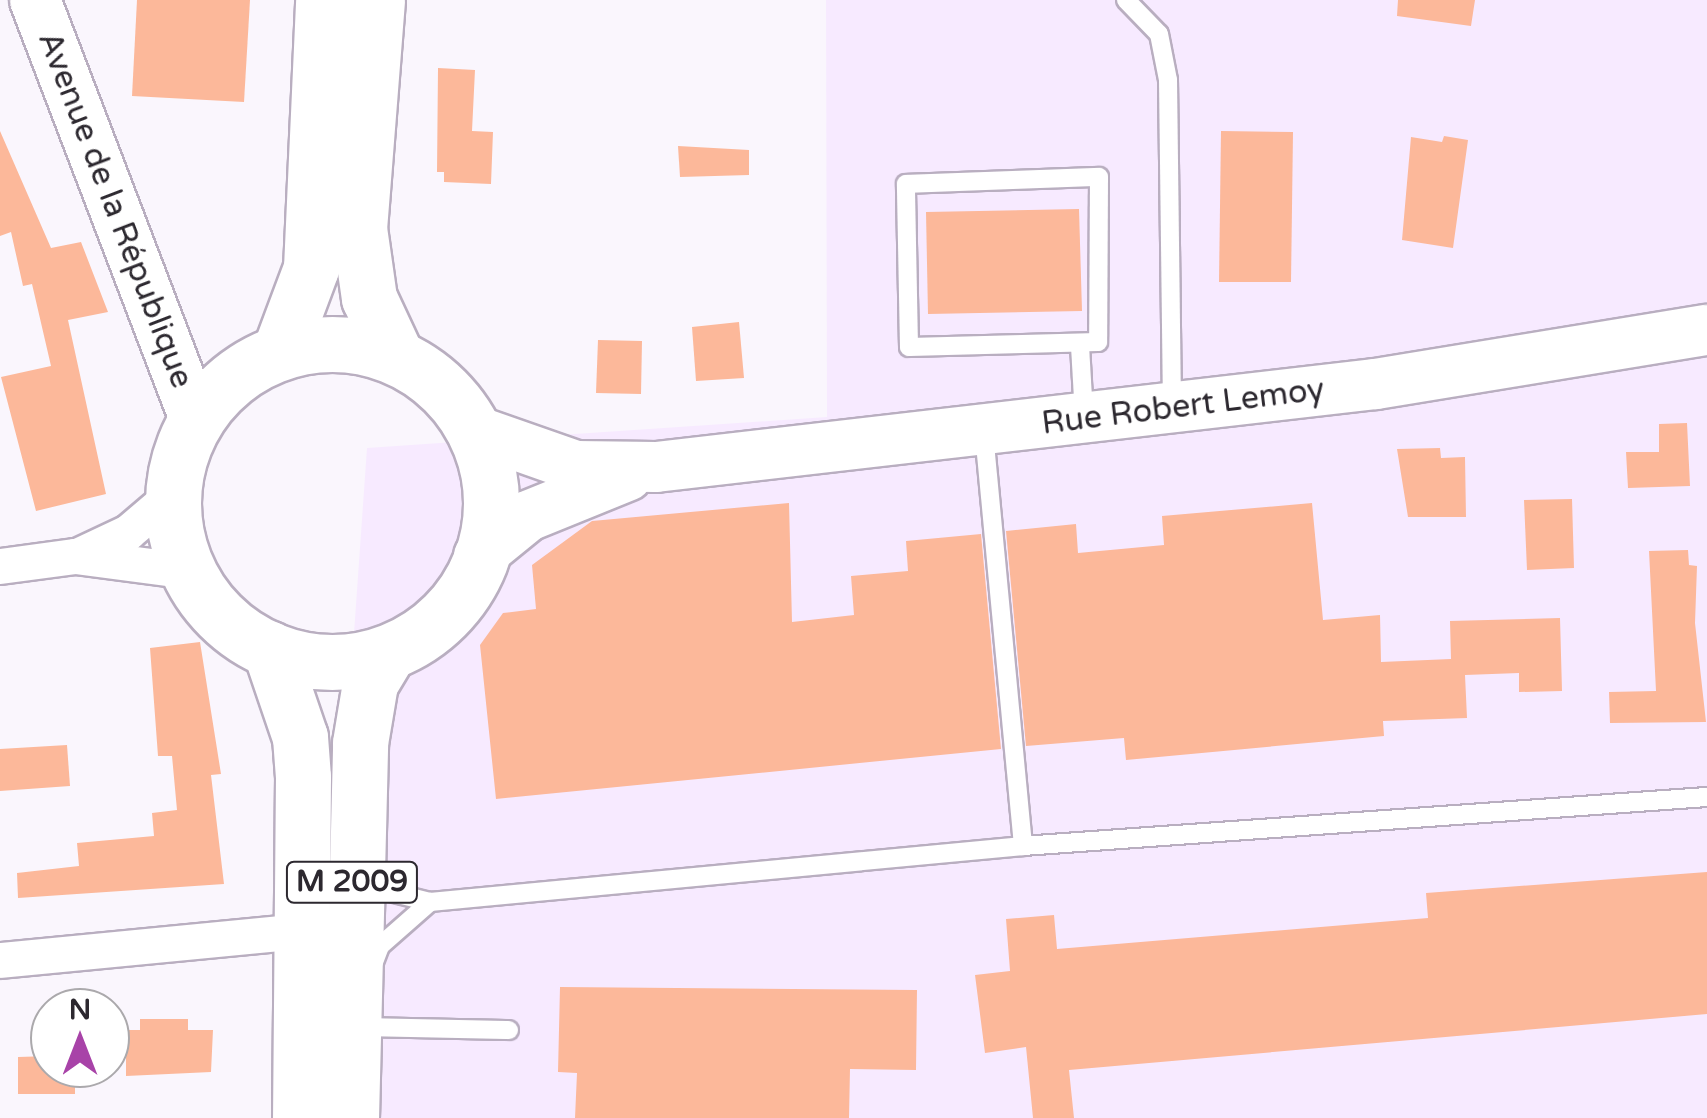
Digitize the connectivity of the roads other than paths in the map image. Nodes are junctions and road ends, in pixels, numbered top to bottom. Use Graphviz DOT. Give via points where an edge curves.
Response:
graph roads {
  1 [pos="35,0"];
  2 [pos="323,0"];
  3 [pos="378,0"];
  4 [pos="1126,0"];
  5 [pos="1707,330"];
  6 [pos="1080,346"];
  7 [pos="280,351"];
  8 [pos="396,356"];
  9 [pos="1172,409"];
  10 [pos="195,419"];
  11 [pos="1084,419"];
  12 [pos="984,430"];
  13 [pos="476,431"];
  14 [pos="656,467"];
  15 [pos="174,493"];
  16 [pos="75,556"];
  17 [pos="480,556"];
  18 [pos="0,566"];
  19 [pos="189,571"];
  20 [pos="270,648"];
  21 [pos="388,653"];
  22 [pos="1707,797"];
  23 [pos="1023,846"];
  24 [pos="352,883"];
  25 [pos="430,902"];
  26 [pos="303,931"];
  27 [pos="0,960"];
  28 [pos="353,1027"];
  29 [pos="509,1030"];
  30 [pos="300,1118"];
  31 [pos="352,1118"];
  1 -- 10 [label="main road, Avenue de la République"];
  2 -- 7 [label="main road" via="311,268"];
  3 -- 8 [label="main road" via="359,228 368,298"];
  4 -- 9 [label="lane" via="1159,34 1168,80"];
  5 -- 9 [label="main road, Rue Robert Lemoy"];
  6 -- 6 [label="lane" via="1098,342 1099,177 906,184 910,347"];
  6 -- 11 [label="lane"];
  7 -- 8 [label="main road" via="353,346"];
  7 -- 10 [label="main road" via="230,383"];
  8 -- 13 [label="main road" via="428,376"];
  9 -- 11 [label="main road, Rue Robert Lemoy"];
  10 -- 15 [label="main road"];
  11 -- 12 [label="main road, Rue Robert Lemoy"];
  12 -- 14 [label="main road, Rue Robert Lemoy"];
  12 -- 23 [label="lane"];
  13 -- 14 [label="main road, Rue Robert Lemoy" via="576,466"];
  13 -- 17 [label="main road" via="491,486"];
  14 -- 17 [label="main road, Rue Robert Lemoy" via="528,516"];
  15 -- 16 [label="street" via="128,532"];
  15 -- 19 [label="main road" via="175,528"];
  16 -- 18 [label="street"];
  16 -- 19 [label="street"];
  17 -- 21 [label="main road" via="447,614"];
  19 -- 20 [label="main road" via="214,611"];
  20 -- 21 [label="main road" via="334,664"];
  20 -- 26 [label="main road, M 2009" via="300,737"];
  21 -- 24 [label="main road, M 2009" via="370,683 365,710"];
  22 -- 23 [label="lane"];
  23 -- 25 [label="lane"];
  24 -- 25 [label="lane"];
  24 -- 28 [label="main road, M 2009"];
  25 -- 28 [label="lane" via="380,946"];
  26 -- 27 [label="street"];
  26 -- 30 [label="main road, M 2009"];
  28 -- 29 [label="lane"];
  28 -- 31 [label="main road, M 2009"];
}
